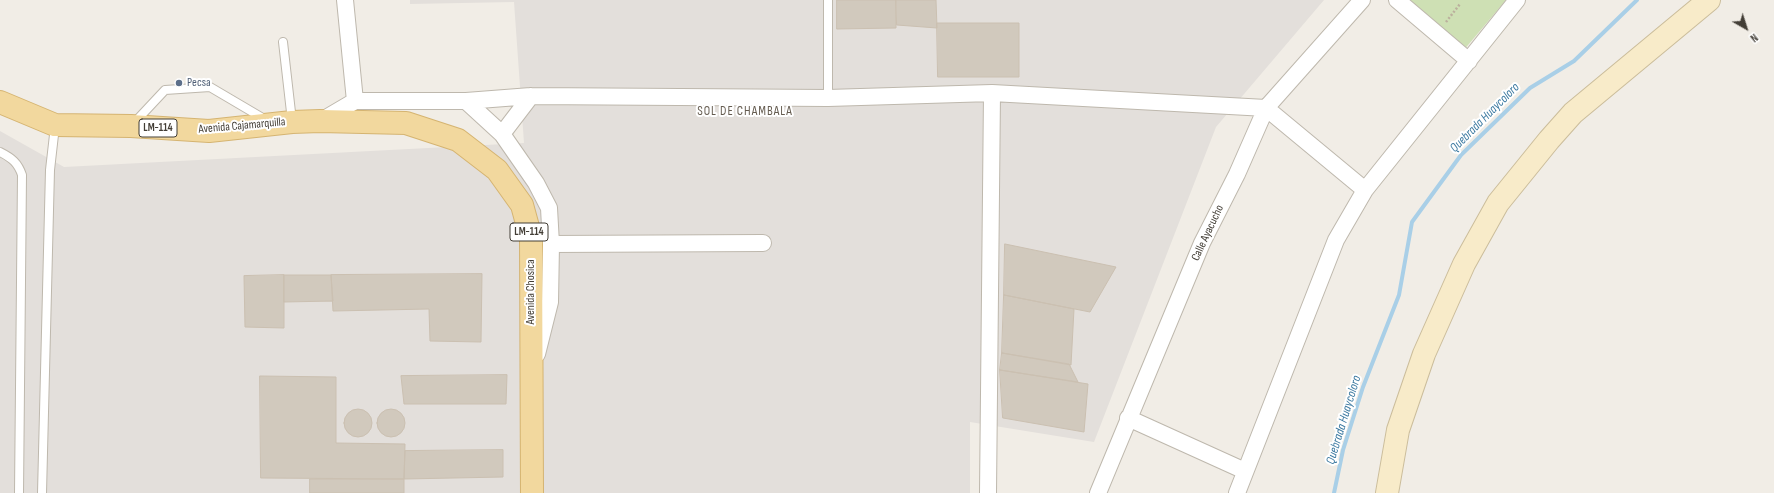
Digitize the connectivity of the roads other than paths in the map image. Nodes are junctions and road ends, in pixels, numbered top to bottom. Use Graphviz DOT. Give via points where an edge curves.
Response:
graph roads {
  1 [pos="345,0"];
  2 [pos="828,0"];
  3 [pos="1362,0"];
  4 [pos="1397,0"];
  5 [pos="1517,0"];
  6 [pos="1709,0"];
  7 [pos="283,42"];
  8 [pos="1469,61"];
  9 [pos="992,92"];
  10 [pos="531,96"];
  11 [pos="828,98"];
  12 [pos="355,101"];
  13 [pos="466,101"];
  14 [pos="0,102"];
  15 [pos="1266,108"];
  16 [pos="320,121"];
  17 [pos="283,123"];
  18 [pos="55,126"];
  19 [pos="131,126"];
  20 [pos="502,134"];
  21 [pos="0,152"];
  22 [pos="1365,190"];
  23 [pos="763,243"];
  24 [pos="551,244"];
  25 [pos="531,380"];
  26 [pos="1128,418"];
  27 [pos="1245,471"];
  28 [pos="19,493"];
  29 [pos="42,493"];
  30 [pos="532,493"];
  31 [pos="988,493"];
  32 [pos="1098,493"];
  33 [pos="1237,493"];
  34 [pos="1386,493"];
  1 -- 12 [label="street"];
  2 -- 11 [label="lane"];
  3 -- 15 [label="street, Calle Ayacucho"];
  4 -- 8 [label="street"];
  5 -- 8 [label="street"];
  6 -- 34 [label="main road" via="1573,113 1498,203 1464,264 1424,354 1398,430"];
  7 -- 17 [label="lane"];
  8 -- 22 [label="street"];
  9 -- 11 [label="street"];
  9 -- 15 [label="street"];
  9 -- 31 [label="street"];
  10 -- 11 [label="street"];
  10 -- 13 [label="street"];
  10 -- 20 [label="street"];
  12 -- 13 [label="street"];
  12 -- 16 [label="street"];
  13 -- 20 [label="street"];
  14 -- 18 [label="main road, Avenida Cajamarquilla / LM-114"];
  15 -- 22 [label="street"];
  15 -- 26 [label="street, Calle Ayacucho" via="1237,174 1202,243"];
  16 -- 17 [label="main road, Avenida Cajamarquilla / LM-114"];
  16 -- 25 [label="main road, Avenida Chosica / LM-114" via="406,123 458,140 497,170 522,205 530,238"];
  17 -- 19 [label="main road, Avenida Cajamarquilla / LM-114" via="209,131"];
  17 -- 19 [label="lane" via="210,87 165,90"];
  18 -- 19 [label="main road, Avenida Cajamarquilla / LM-114"];
  18 -- 29 [label="lane" via="50,170"];
  20 -- 24 [label="street" via="536,183 549,208"];
  21 -- 28 [label="lane" via="18,164 22,175"];
  22 -- 27 [label="street" via="1336,240"];
  23 -- 24 [label="street"];
  24 -- 25 [label="street" via="550,302"];
  25 -- 30 [label="main road, Avenida Chosica / LM-114"];
  26 -- 27 [label="street"];
  26 -- 32 [label="street, Calle Ayacucho"];
  27 -- 33 [label="street"];
}
